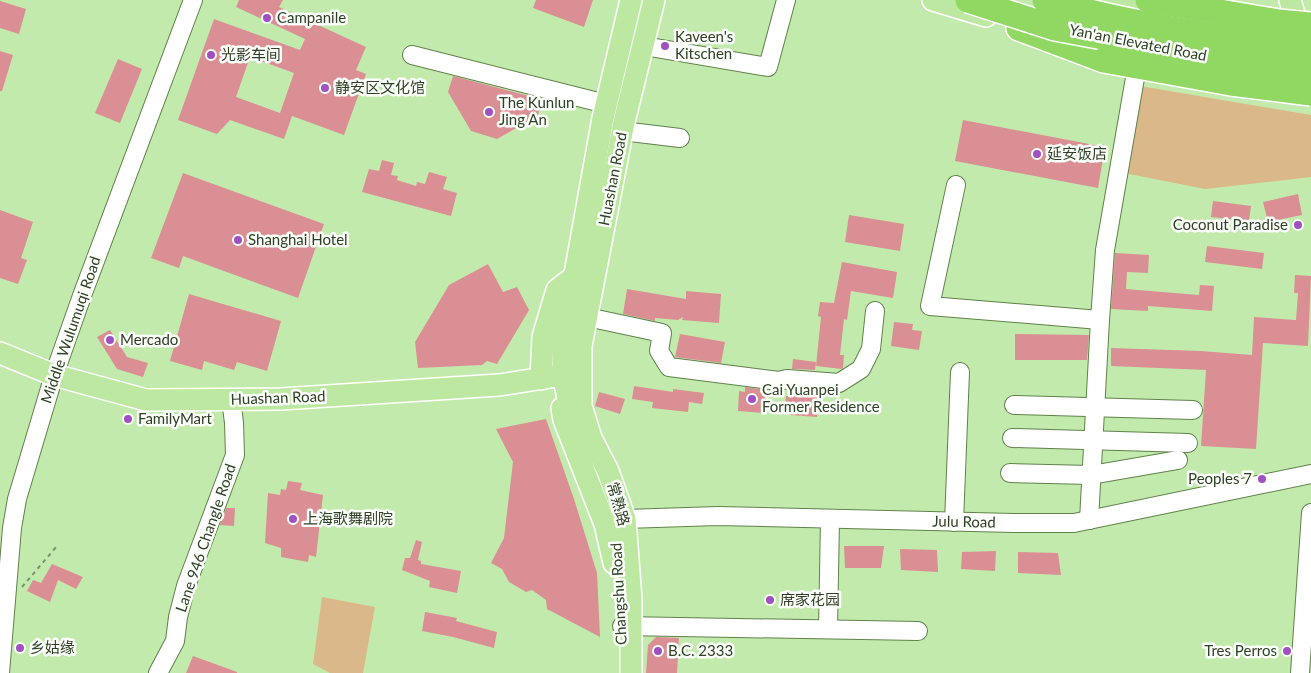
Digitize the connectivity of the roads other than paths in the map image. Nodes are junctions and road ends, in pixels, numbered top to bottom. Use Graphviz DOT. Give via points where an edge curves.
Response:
graph roads {
  1 [pos="193,0"];
  2 [pos="631,0"];
  3 [pos="654,0"];
  4 [pos="786,0"];
  5 [pos="933,0"];
  6 [pos="968,0"];
  7 [pos="1045,0"];
  8 [pos="1104,0"];
  9 [pos="1148,0"];
  10 [pos="1179,0"];
  11 [pos="1290,0"];
  12 [pos="1001,21"];
  13 [pos="1307,32"];
  14 [pos="644,46"];
  15 [pos="1140,50"];
  16 [pos="412,55"];
  17 [pos="1311,61"];
  18 [pos="1311,72"];
  19 [pos="1135,76"];
  20 [pos="1311,79"];
  21 [pos="1311,93"];
  22 [pos="1311,98"];
  23 [pos="606,104"];
  24 [pos="622,132"];
  25 [pos="680,138"];
  26 [pos="956,184"];
  27 [pos="575,276"];
  28 [pos="875,311"];
  29 [pos="586,317"];
  30 [pos="1100,320"];
  31 [pos="0,353"];
  32 [pos="960,372"];
  33 [pos="573,373"];
  34 [pos="54,375"];
  35 [pos="541,379"];
  36 [pos="231,400"];
  37 [pos="1014,405"];
  38 [pos="1094,408"];
  39 [pos="1193,410"];
  40 [pos="1012,438"];
  41 [pos="1093,440"];
  42 [pos="1188,443"];
  43 [pos="1178,460"];
  44 [pos="1010,473"];
  45 [pos="1311,474"];
  46 [pos="1091,475"];
  47 [pos="1311,513"];
  48 [pos="830,519"];
  49 [pos="1089,520"];
  50 [pos="619,521"];
  51 [pos="954,522"];
  52 [pos="6,525"];
  53 [pos="620,567"];
  54 [pos="627,626"];
  55 [pos="828,630"];
  56 [pos="918,631"];
  57 [pos="0,673"];
  58 [pos="158,673"];
  59 [pos="622,673"];
  60 [pos="631,673"];
  61 [pos="1300,673"];
  1 -- 34 [label="street, Middle Wulumuqi Road"];
  2 -- 23 [label="main road, Huashan Road"];
  3 -- 14 [label="main road, Huashan Road"];
  4 -- 14 [label="street" via="768,67"];
  5 -- 12 [label="main road"];
  6 -- 18 [label="highway, Yan'an Elevated Road, bridge" via="1055,28 1274,69"];
  7 -- 13 [label="highway, Yan'an Elevated Road, bridge" via="1130,20 1243,40"];
  8 -- 13 [label="main road" via="1165,13"];
  9 -- 13 [label="highway, bridge"];
  10 -- 13 [label="main road"];
  11 -- 13 [label="main road"];
  12 -- 15 [label="main road"];
  12 -- 19 [label="main road" via="1099,71"];
  12 -- 21 [label="highway, bridge" via="1104,60 1231,83"];
  13 -- 17 [label="main road"];
  14 -- 24 [label="main road, Huashan Road"];
  15 -- 19 [label="street"];
  15 -- 20 [label="main road"];
  16 -- 23 [label="street"];
  19 -- 22 [label="main road"];
  19 -- 30 [label="street" via="1105,250"];
  23 -- 27 [label="main road, Huashan Road"];
  24 -- 25 [label="street"];
  24 -- 29 [label="main road, Huashan Road"];
  26 -- 30 [label="street" via="930,306"];
  27 -- 33 [label="main road, Huashan Road" via="563,341"];
  27 -- 35 [label="main road" via="557,290 543,337"];
  28 -- 29 [label="street" via="871,349 861,369 839,383 787,378 779,381 669,367 659,351 662,332"];
  29 -- 33 [label="main road, Huashan Road"];
  30 -- 38 [label="street"];
  31 -- 34 [label="main road, Huashan Road"];
  32 -- 51 [label="street"];
  33 -- 35 [label="main road, Huashan Road"];
  33 -- 50 [label="main road, Changshu Road" via="570,416"];
  33 -- 53 [label="main road, 常熟路" via="558,387 564,420 605,524 614,563"];
  34 -- 36 [label="main road, Huashan Road" via="146,400"];
  34 -- 52 [label="street, Middle Wulumuqi Road" via="17,499"];
  35 -- 36 [label="main road, Huashan Road" via="499,385"];
  36 -- 58 [label="street, Lane 946 Changle Road" via="235,455 186,586 175,641"];
  37 -- 38 [label="street"];
  38 -- 39 [label="street"];
  38 -- 41 [label="street"];
  40 -- 41 [label="street"];
  41 -- 42 [label="street"];
  41 -- 46 [label="street"];
  43 -- 46 [label="street"];
  44 -- 46 [label="street"];
  45 -- 49 [label="street, Julu Road"];
  46 -- 49 [label="street"];
  47 -- 61 [label="street"];
  48 -- 50 [label="street, Julu Road" via="718,516"];
  48 -- 51 [label="street, Julu Road"];
  48 -- 55 [label="street"];
  49 -- 51 [label="street, Julu Road" via="1074,523"];
  50 -- 53 [label="main road, Changshu Road"];
  50 -- 54 [label="main road, 常熟路" via="630,576"];
  52 -- 57 [label="street, Middle Wulumuqi Road"];
  53 -- 54 [label="main road, Changshu Road"];
  54 -- 55 [label="street"];
  54 -- 59 [label="main road, Changshu Road"];
  54 -- 60 [label="main road, 常熟路"];
  55 -- 56 [label="street"];
}
